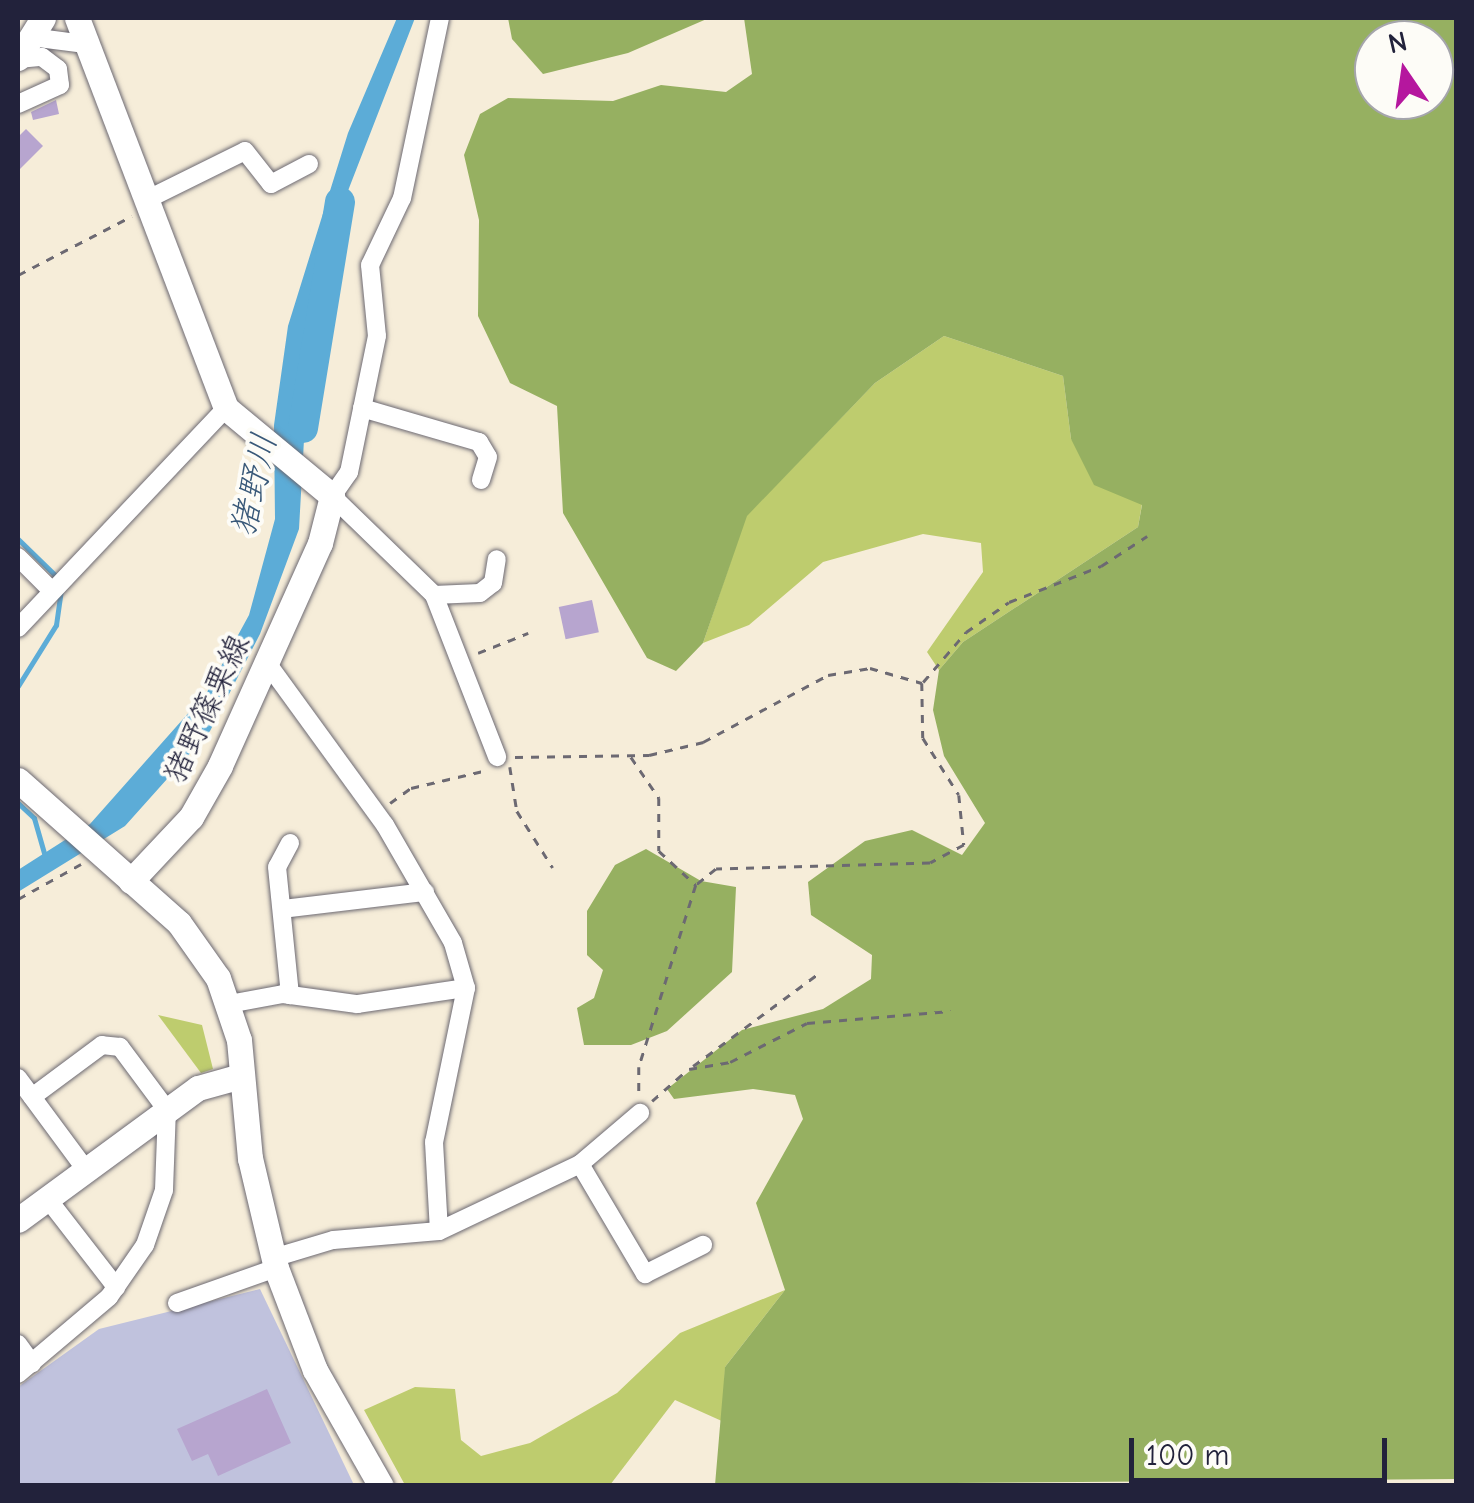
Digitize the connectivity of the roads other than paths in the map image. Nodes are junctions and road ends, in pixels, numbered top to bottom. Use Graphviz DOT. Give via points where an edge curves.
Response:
graph roads {
  1 [pos="76,18"];
  2 [pos="440,18"];
  3 [pos="27,43"];
  4 [pos="84,44"];
  5 [pos="18,104"];
  6 [pos="309,164"];
  7 [pos="147,203"];
  8 [pos="226,408"];
  9 [pos="362,408"];
  10 [pos="481,480"];
  11 [pos="326,487"];
  12 [pos="18,556"];
  13 [pos="497,560"];
  14 [pos="52,592"];
  15 [pos="434,595"];
  16 [pos="18,628"];
  17 [pos="265,660"];
  18 [pos="497,758"];
  19 [pos="18,780"];
  20 [pos="290,843"];
  21 [pos="130,881"];
  22 [pos="424,892"];
  23 [pos="282,909"];
  24 [pos="466,988"];
  25 [pos="290,994"];
  26 [pos="229,1004"];
  27 [pos="241,1076"];
  28 [pos="18,1078"];
  29 [pos="32,1097"];
  30 [pos="167,1110"];
  31 [pos="640,1113"];
  32 [pos="580,1164"];
  33 [pos="86,1170"];
  34 [pos="48,1198"];
  35 [pos="18,1220"];
  36 [pos="439,1231"];
  37 [pos="703,1246"];
  38 [pos="274,1263"];
  39 [pos="116,1287"];
  40 [pos="177,1303"];
  41 [pos="18,1344"];
  42 [pos="25,1368"];
  43 [pos="377,1484"];
  1 -- 4 [label="main road"];
  2 -- 9 [label="street" via="402,198 370,264 377,336"];
  3 -- 4 [label="street"];
  3 -- 5 [label="street" via="58,69 60,85"];
  4 -- 7 [label="main road"];
  6 -- 7 [label="street" via="271,184 245,150"];
  7 -- 8 [label="main road"];
  8 -- 11 [label="main road"];
  8 -- 14 [label="street"];
  9 -- 10 [label="street" via="479,442 488,457"];
  9 -- 11 [label="street" via="349,472"];
  11 -- 15 [label="street"];
  11 -- 17 [label="main road, 猪野篠栗線" via="320,543"];
  12 -- 14 [label="street"];
  13 -- 15 [label="street" via="493,583 480,592"];
  14 -- 16 [label="street"];
  15 -- 18 [label="street"];
  17 -- 21 [label="main road, 猪野篠栗線" via="192,816"];
  17 -- 22 [label="street" via="369,801"];
  19 -- 21 [label="main road"];
  20 -- 23 [label="street" via="277,867"];
  21 -- 26 [label="main road" via="194,940"];
  22 -- 23 [label="street"];
  22 -- 24 [label="street"];
  23 -- 25 [label="street"];
  24 -- 25 [label="street" via="358,1004"];
  24 -- 36 [label="street" via="434,1142"];
  25 -- 26 [label="street"];
  26 -- 27 [label="main road"];
  27 -- 30 [label="main road" via="198,1088"];
  27 -- 38 [label="main road"];
  28 -- 29 [label="street"];
  29 -- 30 [label="street" via="102,1045 120,1047"];
  29 -- 33 [label="street"];
  30 -- 33 [label="main road"];
  30 -- 39 [label="street" via="164,1190 145,1246"];
  31 -- 32 [label="street"];
  32 -- 36 [label="street"];
  32 -- 37 [label="street" via="645,1274"];
  33 -- 34 [label="main road"];
  34 -- 35 [label="main road"];
  34 -- 39 [label="street"];
  36 -- 38 [label="street" via="333,1240"];
  38 -- 40 [label="street"];
  38 -- 43 [label="main road" via="315,1370"];
  39 -- 42 [label="street"];
  41 -- 42 [label="street"];
}
